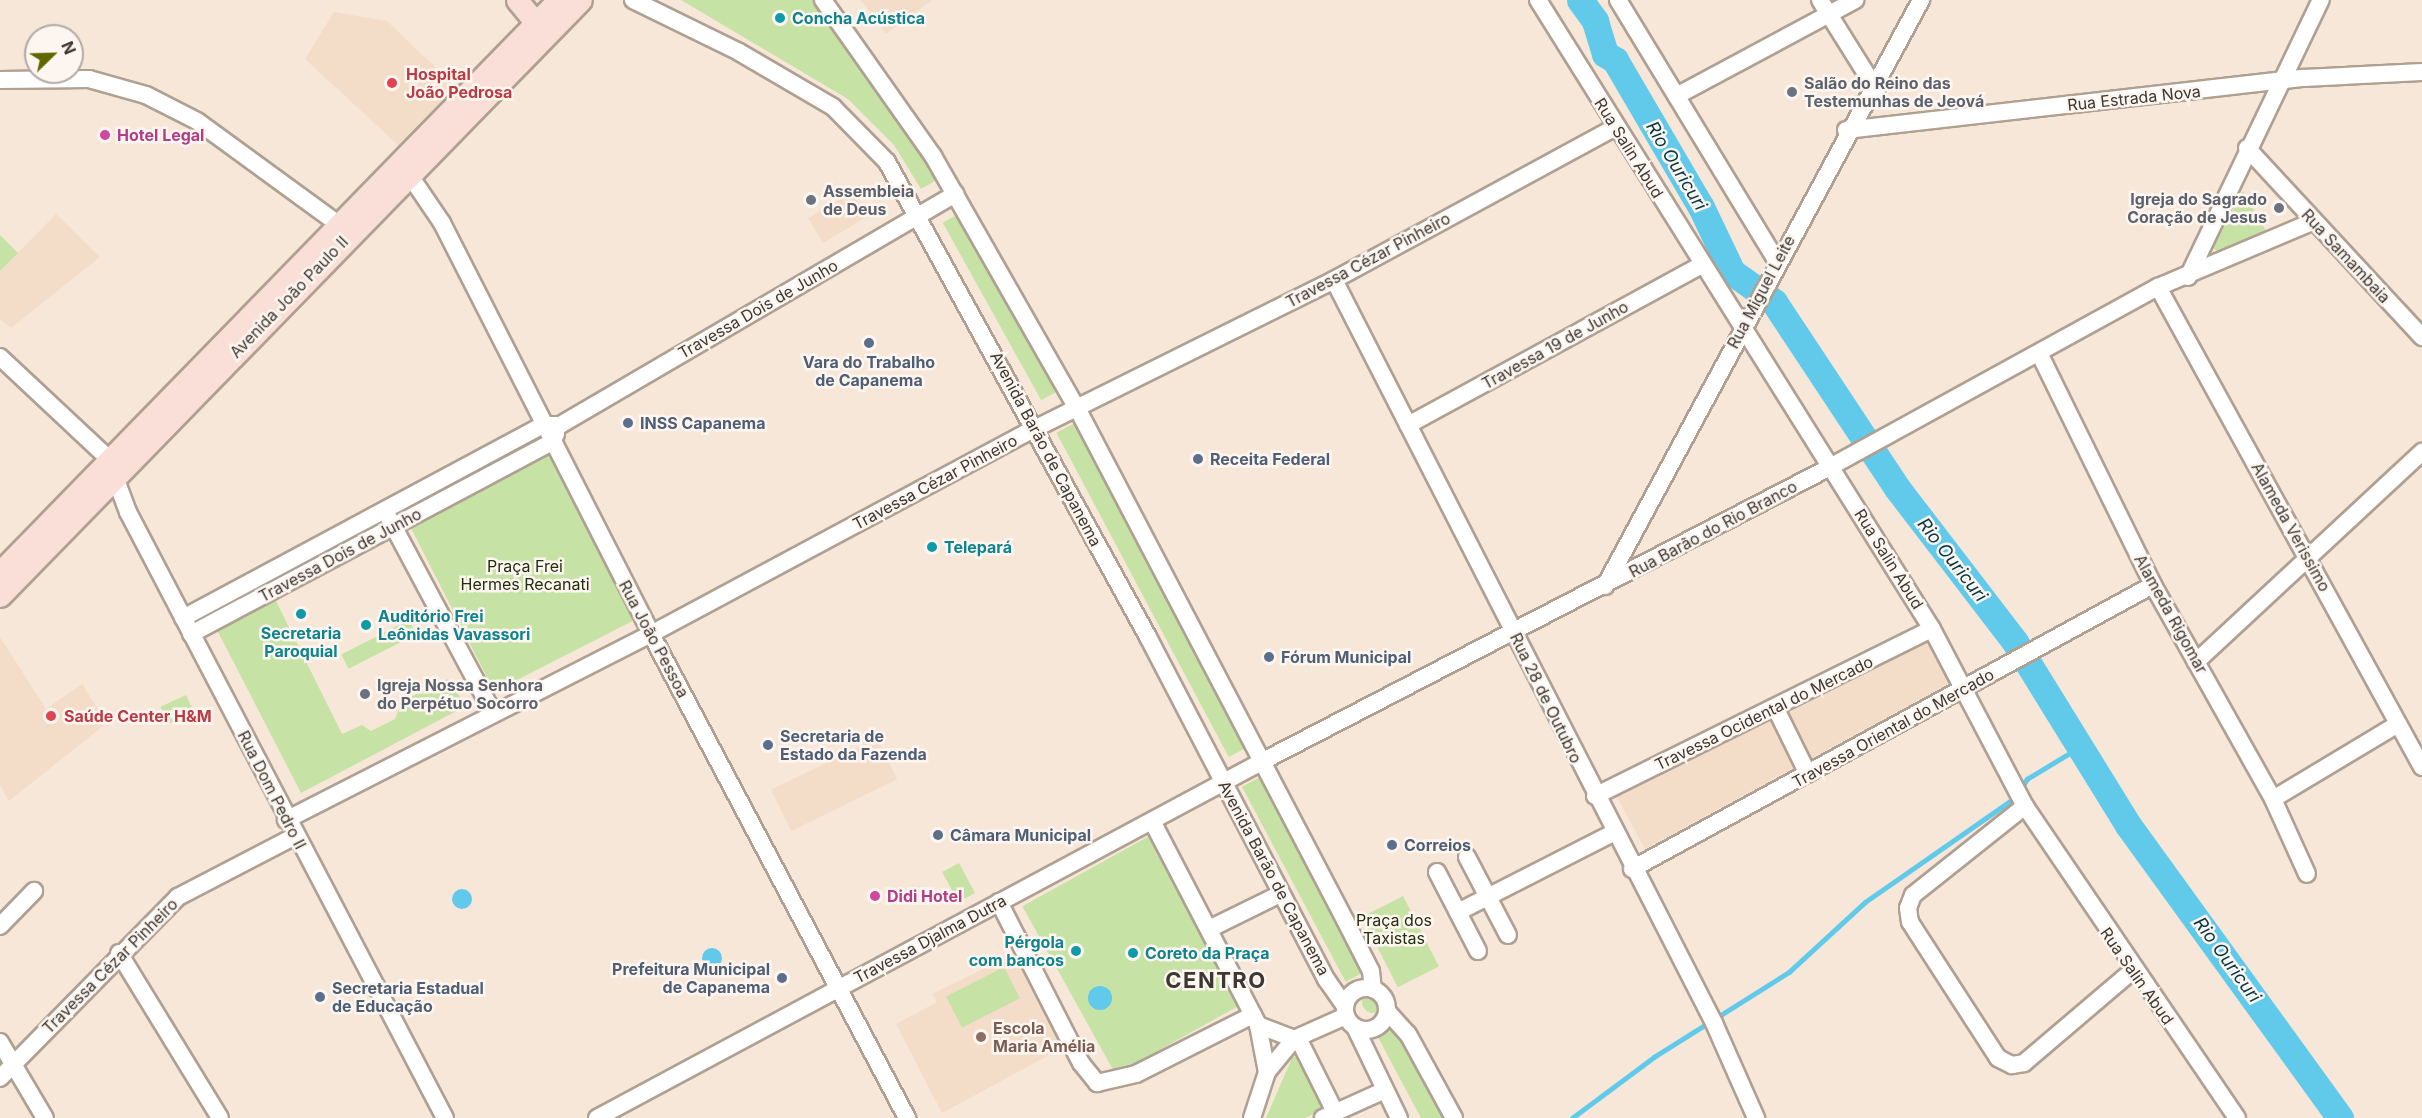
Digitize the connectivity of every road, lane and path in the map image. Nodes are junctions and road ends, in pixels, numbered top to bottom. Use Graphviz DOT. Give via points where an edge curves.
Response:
graph roads {
  1 [pos="517,0"];
  2 [pos="558,0"];
  3 [pos="581,0"];
  4 [pos="633,0"];
  5 [pos="824,0"];
  6 [pos="1538,0"];
  7 [pos="1618,0"];
  8 [pos="1820,0"];
  9 [pos="1855,0"];
  10 [pos="1921,0"];
  11 [pos="2321,0"];
  12 [pos="1829,15"];
  13 [pos="541,30"];
  14 [pos="2422,72"];
  15 [pos="0,80"];
  16 [pos="2278,82"];
  17 [pos="1877,91"];
  18 [pos="1680,94"];
  19 [pos="1616,127"];
  20 [pos="1846,130"];
  21 [pos="2247,148"];
  22 [pos="404,168"];
  23 [pos="956,194"];
  24 [pos="918,215"];
  25 [pos="2314,221"];
  26 [pos="337,223"];
  27 [pos="1778,261"];
  28 [pos="1701,266"];
  29 [pos="2188,277"];
  30 [pos="1334,280"];
  31 [pos="2158,287"];
  32 [pos="1741,329"];
  33 [pos="2422,337"];
  34 [pos="2039,353"];
  35 [pos="0,357"];
  36 [pos="1077,408"];
  37 [pos="551,425"];
  38 [pos="1408,425"];
  39 [pos="1034,429"];
  40 [pos="552,442"];
  41 [pos="2422,452"];
  42 [pos="1832,466"];
  43 [pos="111,467"];
  44 [pos="390,519"];
  45 [pos="2307,557"];
  46 [pos="0,572"];
  47 [pos="2153,585"];
  48 [pos="1605,586"];
  49 [pos="0,596"];
  50 [pos="183,618"];
  51 [pos="1932,629"];
  52 [pos="191,634"];
  53 [pos="651,634"];
  54 [pos="1514,634"];
  55 [pos="2196,662"];
  56 [pos="1964,690"];
  57 [pos="1776,709"];
  58 [pos="493,713"];
  59 [pos="2398,724"];
  60 [pos="1263,761"];
  61 [pos="2422,768"];
  62 [pos="1808,774"];
  63 [pos="1224,782"];
  64 [pos="1595,796"];
  65 [pos="2273,799"];
  66 [pos="2025,806"];
  67 [pos="286,820"];
  68 [pos="1152,821"];
  69 [pos="1613,833"];
  70 [pos="295,837"];
  71 [pos="1467,857"];
  72 [pos="1632,869"];
  73 [pos="1437,873"];
  74 [pos="2307,874"];
  75 [pos="34,891"];
  76 [pos="1280,894"];
  77 [pos="1488,897"];
  78 [pos="999,902"];
  79 [pos="1458,912"];
  80 [pos="0,926"];
  81 [pos="1209,929"];
  82 [pos="1508,935"];
  83 [pos="1478,951"];
  84 [pos="119,953"];
  85 [pos="2132,970"];
  86 [pos="838,987"];
  87 [pos="1374,989"];
  88 [pos="1387,1011"];
  89 [pos="1349,1016"];
  90 [pos="1255,1021"];
  91 [pos="1296,1039"];
  92 [pos="0,1042"];
  93 [pos="14,1064"];
  94 [pos="1267,1072"];
  95 [pos="0,1078"];
  96 [pos="1385,1090"];
  97 [pos="1329,1115"];
  98 [pos="45,1118"];
  99 [pos="220,1118"];
  100 [pos="446,1118"];
  101 [pos="597,1118"];
  102 [pos="907,1118"];
  103 [pos="1252,1118"];
  104 [pos="1400,1118"];
  105 [pos="1454,1118"];
  106 [pos="1756,1118"];
  107 [pos="2237,1118"];
  1 -- 13 [label="main road"];
  2 -- 13 [label="main road, Avenida João Paulo II"];
  3 -- 13 [label="main road, Avenida João Paulo II"];
  4 -- 24 [label="street, Avenida Barão de Capanema" via="730,47 833,107 873,144"];
  5 -- 23 [label="street"];
  6 -- 19 [label="street, Rua Salin Abud"];
  7 -- 18 [label="street"];
  8 -- 12 [label="street"];
  9 -- 12 [label="street"];
  10 -- 17 [label="street, Rua Miguel Leite"];
  11 -- 16 [label="street"];
  12 -- 17 [label="street"];
  12 -- 18 [label="street"];
  13 -- 22 [label="main road, Avenida João Paulo II"];
  14 -- 16 [label="street, Rua Estrada Nova"];
  15 -- 26 [label="street" via="79,78 146,95 197,121"];
  16 -- 20 [label="street, Rua Estrada Nova"];
  16 -- 21 [label="street"];
  17 -- 20 [label="street, Rua Miguel Leite"];
  18 -- 27 [label="street"];
  19 -- 28 [label="street, Rua Salin Abud"];
  19 -- 30 [label="street, Travessa Cézar Pinheiro"];
  20 -- 27 [label="street, Rua Miguel Leite"];
  21 -- 25 [label="street, Rua Samambaia"];
  21 -- 29 [label="street"];
  22 -- 26 [label="main road, Avenida João Paulo II"];
  22 -- 37 [label="street, Rua João Pessoa" via="429,200"];
  22 -- 43 [label="main road, Avenida João Paulo II"];
  23 -- 24 [label="street, Travessa Dois de Junho"];
  23 -- 36 [label="street"];
  24 -- 37 [label="street, Travessa Dois de Junho"];
  24 -- 39 [label="street, Avenida Barão de Capanema"];
  25 -- 29 [label="street, Rua Barão do Rio Branco"];
  25 -- 33 [label="street, Rua Samambaia"];
  26 -- 43 [label="main road, Avenida João Paulo II"];
  27 -- 32 [label="street, Rua Miguel Leite"];
  28 -- 32 [label="street, Rua Salin Abud"];
  28 -- 38 [label="street, Travessa 19 de Junho"];
  29 -- 31 [label="street, Rua Barão do Rio Branco"];
  30 -- 36 [label="street, Travessa Cézar Pinheiro"];
  30 -- 38 [label="street, Rua 28 de Outubro"];
  31 -- 34 [label="street, Rua Barão do Rio Branco"];
  31 -- 45 [label="street, Alameda Verissimo"];
  32 -- 42 [label="street, Rua Salin Abud"];
  32 -- 48 [label="street, Rua Miguel Leite"];
  34 -- 42 [label="street, Rua Barão do Rio Branco"];
  34 -- 47 [label="street, Alameda Rigomar"];
  35 -- 43 [label="street"];
  36 -- 39 [label="street, Travessa Cézar Pinheiro"];
  36 -- 60 [label="street"];
  37 -- 40 [label="street, Rua João Pessoa"];
  37 -- 44 [label="street, Travessa Dois de Junho"];
  38 -- 54 [label="street, Rua 28 de Outubro"];
  39 -- 53 [label="street, Travessa Cézar Pinheiro"];
  39 -- 63 [label="street, Avenida Barão de Capanema"];
  40 -- 44 [label="street, Travessa Dois de Junho"];
  40 -- 53 [label="street, Rua João Pessoa"];
  41 -- 45 [label="street"];
  42 -- 48 [label="street, Rua Barão do Rio Branco"];
  42 -- 51 [label="street, Rua Salin Abud"];
  43 -- 46 [label="main road, Avenida João Paulo II"];
  43 -- 49 [label="main road, Avenida João Paulo II"];
  43 -- 50 [label="street, Rua Dom Pedro II"];
  44 -- 50 [label="street, Travessa Dois de Junho"];
  44 -- 52 [label="street, Travessa Dois de Junho"];
  44 -- 58 [label="street"];
  45 -- 55 [label="street"];
  45 -- 59 [label="street, Alameda Verissimo"];
  47 -- 55 [label="street, Alameda Rigomar"];
  47 -- 56 [label="street, Travessa Oriental do Mercado"];
  48 -- 54 [label="street, Rua Barão do Rio Branco"];
  50 -- 52 [label="street, Rua Dom Pedro II"];
  51 -- 56 [label="street, Rua Salin Abud"];
  51 -- 57 [label="street, Travessa Ocidental do Mercado"];
  52 -- 67 [label="street, Rua Dom Pedro II"];
  53 -- 58 [label="street, Travessa Cézar Pinheiro"];
  53 -- 86 [label="street, Rua João Pessoa"];
  54 -- 60 [label="street, Rua Barão do Rio Branco"];
  54 -- 64 [label="street, Rua 28 de Outubro"];
  55 -- 65 [label="street, Alameda Rigomar"];
  56 -- 62 [label="street, Travessa Oriental do Mercado"];
  56 -- 66 [label="street, Rua Salin Abud"];
  57 -- 62 [label="street"];
  57 -- 64 [label="street, Travessa Ocidental do Mercado"];
  58 -- 67 [label="street, Travessa Cézar Pinheiro"];
  59 -- 61 [label="street, Alameda Verissimo"];
  59 -- 65 [label="street"];
  60 -- 63 [label="street, Travessa Djalma Dutra"];
  60 -- 87 [label="street" via="1366,961"];
  62 -- 72 [label="street, Travessa Oriental do Mercado"];
  63 -- 68 [label="street, Travessa Djalma Dutra"];
  63 -- 76 [label="street, Avenida Barão de Capanema"];
  64 -- 69 [label="street, Rua 28 de Outubro"];
  65 -- 74 [label="street, Alameda Rigomar"];
  66 -- 85 [label="street, Rua Salin Abud"];
  66 -- 85 [label="street" via="1913,895 1908,908 1910,922 1998,1058 2012,1065 2024,1063"];
  67 -- 70 [label="street, Rua Dom Pedro II"];
  68 -- 78 [label="street, Travessa Djalma Dutra"];
  68 -- 81 [label="street"];
  69 -- 72 [label="street, Rua 28 de Outubro"];
  69 -- 77 [label="street"];
  70 -- 84 [label="street, Travessa Cézar Pinheiro" via="187,890"];
  70 -- 100 [label="street, Rua Dom Pedro II"];
  71 -- 77 [label="street"];
  72 -- 106 [label="street, Rua 28 de Outubro" via="1714,1023"];
  73 -- 79 [label="street"];
  75 -- 80 [label="street"];
  76 -- 81 [label="street"];
  76 -- 89 [label="street, Avenida Barão de Capanema"];
  77 -- 79 [label="street"];
  77 -- 82 [label="street"];
  78 -- 86 [label="street, Travessa Djalma Dutra"];
  78 -- 90 [label="street" via="1081,1063 1097,1083 1136,1074"];
  79 -- 83 [label="street"];
  81 -- 90 [label="street"];
  84 -- 93 [label="street, Travessa Cézar Pinheiro"];
  84 -- 99 [label="street"];
  85 -- 107 [label="street, Rua Salin Abud"];
  86 -- 101 [label="street, Travessa Djalma Dutra"];
  86 -- 102 [label="street, Rua João Pessoa"];
  87 -- 88 [label="street" via="1385,998"];
  87 -- 89 [label="street" via="1359,989"];
  88 -- 89 [label="street" via="1376,1028"];
  88 -- 105 [label="street" via="1408,1035"];
  89 -- 91 [label="street"];
  89 -- 96 [label="street, Avenida Barão de Capanema"];
  90 -- 91 [label="street"];
  90 -- 94 [label="street"];
  91 -- 94 [label="street"];
  91 -- 97 [label="street"];
  92 -- 93 [label="street"];
  93 -- 95 [label="street, Travessa Cézar Pinheiro"];
  93 -- 98 [label="street"];
  94 -- 103 [label="street"];
  96 -- 97 [label="street"];
  96 -- 104 [label="street, Avenida Barão de Capanema"];
}
